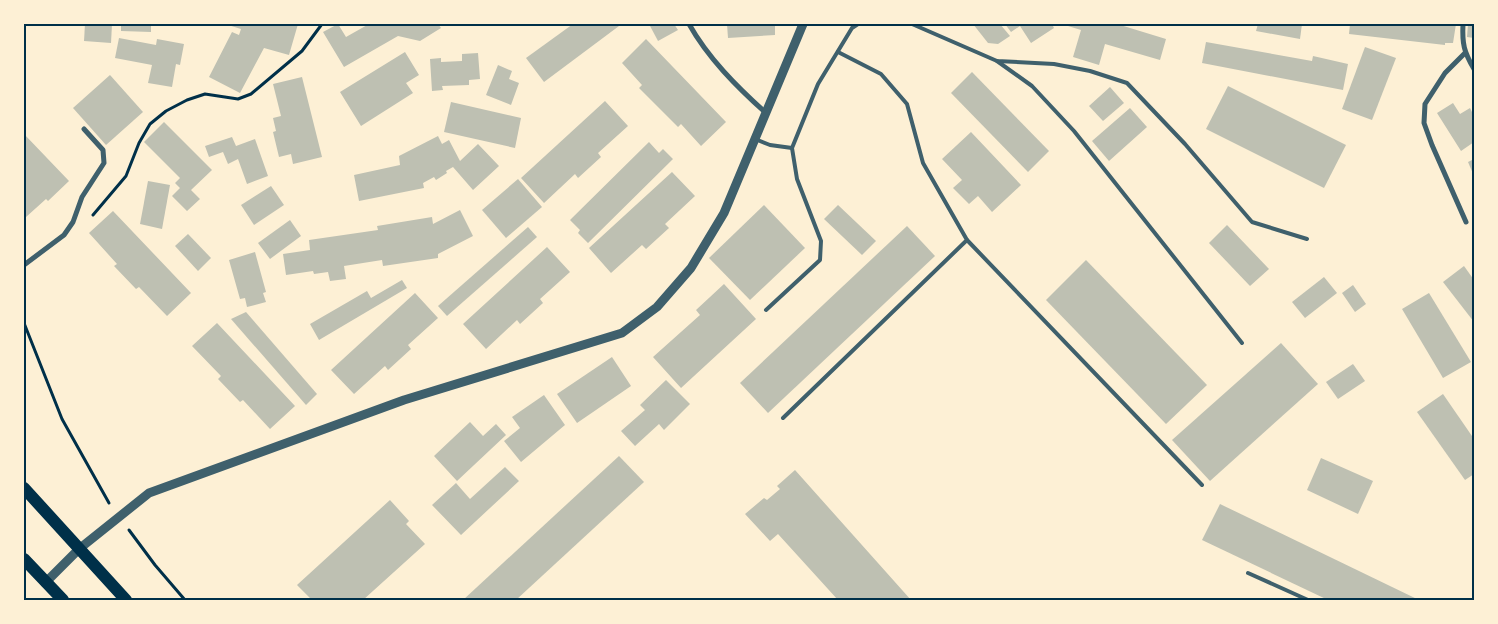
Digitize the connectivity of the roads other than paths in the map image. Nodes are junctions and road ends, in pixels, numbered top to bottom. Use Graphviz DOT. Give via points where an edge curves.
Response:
graph roads {
  1 [pos="689,24"];
  2 [pos="803,24"];
  3 [pos="858,24"];
  4 [pos="912,24"];
  5 [pos="1463,24"];
  6 [pos="838,52"];
  7 [pos="1465,53"];
  8 [pos="997,61"];
  9 [pos="1474,69"];
  10 [pos="766,113"];
  11 [pos="84,129"];
  12 [pos="755,140"];
  13 [pos="792,148"];
  14 [pos="1466,222"];
  15 [pos="1307,238"];
  16 [pos="967,240"];
  17 [pos="24,265"];
  18 [pos="766,310"];
  19 [pos="1242,343"];
  20 [pos="783,418"];
  21 [pos="1202,485"];
  22 [pos="24,488"];
  23 [pos="79,549"];
  24 [pos="24,559"];
  25 [pos="1248,573"];
  26 [pos="45,583"];
  27 [pos="63,600"];
  28 [pos="126,600"];
  29 [pos="1308,600"];
  1 -- 10 [label="street" via="733,83"];
  2 -- 10 [label="street"];
  3 -- 6 [label="lane" via="852,28"];
  4 -- 8 [label="lane"];
  5 -- 7 [label="street"];
  6 -- 13 [label="lane" via="818,84"];
  6 -- 16 [label="lane" via="881,74 907,104 923,163"];
  7 -- 9 [label="street"];
  7 -- 14 [label="street" via="1445,73 1425,104 1424,123"];
  8 -- 15 [label="lane" via="1054,64 1128,83 1252,222"];
  8 -- 19 [label="lane" via="1032,86 1074,131"];
  10 -- 12 [label="street"];
  11 -- 17 [label="street" via="103,150 104,163 82,197 73,222 64,235"];
  12 -- 13 [label="lane"];
  12 -- 23 [label="street" via="724,212 691,268 657,307 622,333 404,400 149,492"];
  13 -- 18 [label="lane" via="798,179 821,241 820,260"];
  16 -- 20 [label="lane"];
  16 -- 21 [label="lane"];
  22 -- 23 [label="main road"];
  23 -- 26 [label="street"];
  23 -- 28 [label="main road"];
  24 -- 26 [label="main road"];
  25 -- 29 [label="lane"];
  26 -- 27 [label="main road"];
}
